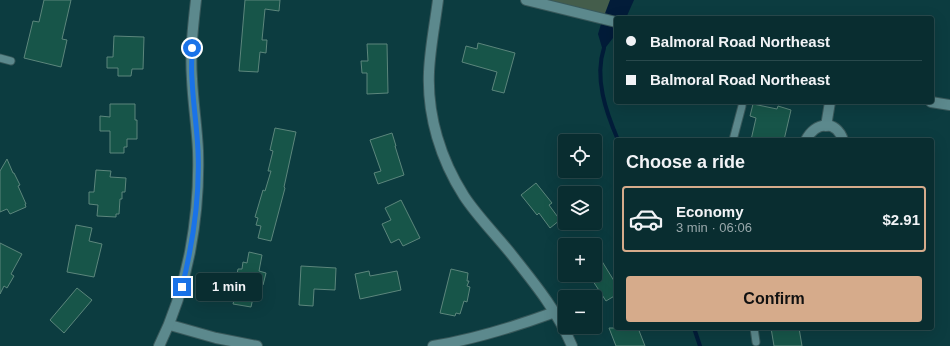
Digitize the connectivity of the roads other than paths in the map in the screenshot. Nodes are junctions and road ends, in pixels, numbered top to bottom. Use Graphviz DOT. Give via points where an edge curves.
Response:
graph roads {
  1 [pos="196,0"];
  2 [pos="438,0"];
  3 [pos="526,0"];
  4 [pos="614,22"];
  5 [pos="0,58"];
  6 [pos="11,61"];
  7 [pos="934,102"];
  8 [pos="830,104"];
  9 [pos="950,105"];
  10 [pos="742,106"];
  11 [pos="826,126"];
  12 [pos="734,138"];
  13 [pos="807,138"];
  14 [pos="842,138"];
  15 [pos="555,312"];
  16 [pos="170,325"];
  17 [pos="754,330"];
  18 [pos="756,342"];
  19 [pos="159,346"];
  20 [pos="257,346"];
  21 [pos="432,346"];
  22 [pos="572,346"];
  1 -- 16 [label="street" via="192,33 198,153 196,216 186,272"];
  2 -- 15 [label="street" via="428,74 431,110 439,145 450,172 465,197"];
  3 -- 4 [label="street"];
  5 -- 6 [label="lane"];
  7 -- 9 [label="street"];
  8 -- 11 [label="street"];
  10 -- 12 [label="lane"];
  11 -- 13 [label="street" via="810,132"];
  11 -- 14 [label="street" via="835,129"];
  15 -- 21 [label="street" via="500,331"];
  15 -- 22 [label="street"];
  16 -- 19 [label="street"];
  16 -- 20 [label="street"];
  17 -- 18 [label="lane"];
}
